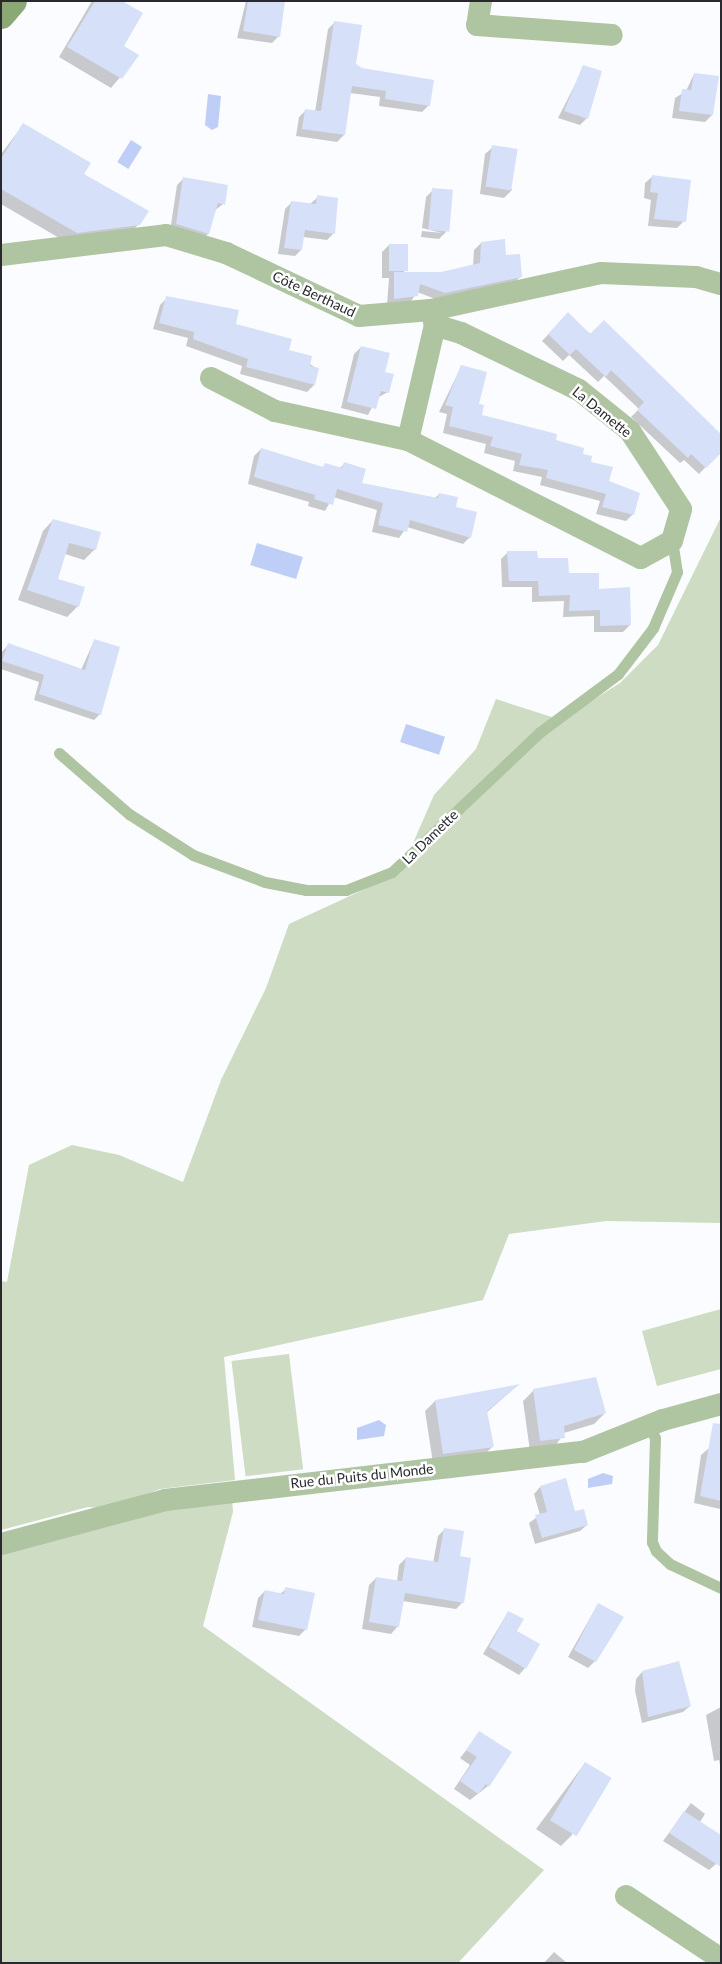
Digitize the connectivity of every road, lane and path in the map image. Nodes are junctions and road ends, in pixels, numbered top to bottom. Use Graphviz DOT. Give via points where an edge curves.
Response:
graph roads {
  1 [pos="13,1"];
  2 [pos="481,1"];
  3 [pos="1,15"];
  4 [pos="612,36"];
  5 [pos="1,255"];
  6 [pos="721,284"];
  7 [pos="433,318"];
  8 [pos="211,378"];
  9 [pos="408,440"];
  10 [pos="672,541"];
  11 [pos="59,753"];
  12 [pos="721,1404"];
  13 [pos="649,1426"];
  14 [pos="1,1544"];
  15 [pos="721,1588"];
  16 [pos="626,1896"];
  17 [pos="721,1959"];
  1 -- 3 [label="main road"];
  2 -- 4 [label="street" via="477,24"];
  5 -- 7 [label="street, Côte Berthaud" via="166,235 226,253 359,316"];
  6 -- 7 [label="street, Côte Berthaud" via="696,277 601,273"];
  7 -- 9 [label="street"];
  7 -- 10 [label="street, La Damette" via="580,390 630,431 681,509"];
  8 -- 9 [label="street" via="275,411"];
  9 -- 10 [label="street" via="642,558"];
  10 -- 11 [label="lane, La Damette" via="677,572 653,628 618,674 540,732 399,867 346,890 306,890 265,882 193,855 129,814"];
  12 -- 13 [label="street, Rue du Puits du Monde"];
  13 -- 14 [label="street, Rue du Puits du Monde" via="583,1452 165,1500"];
  13 -- 15 [label="lane" via="655,1438 652,1542 656,1551 670,1564"];
  16 -- 17 [label="street"];
}
